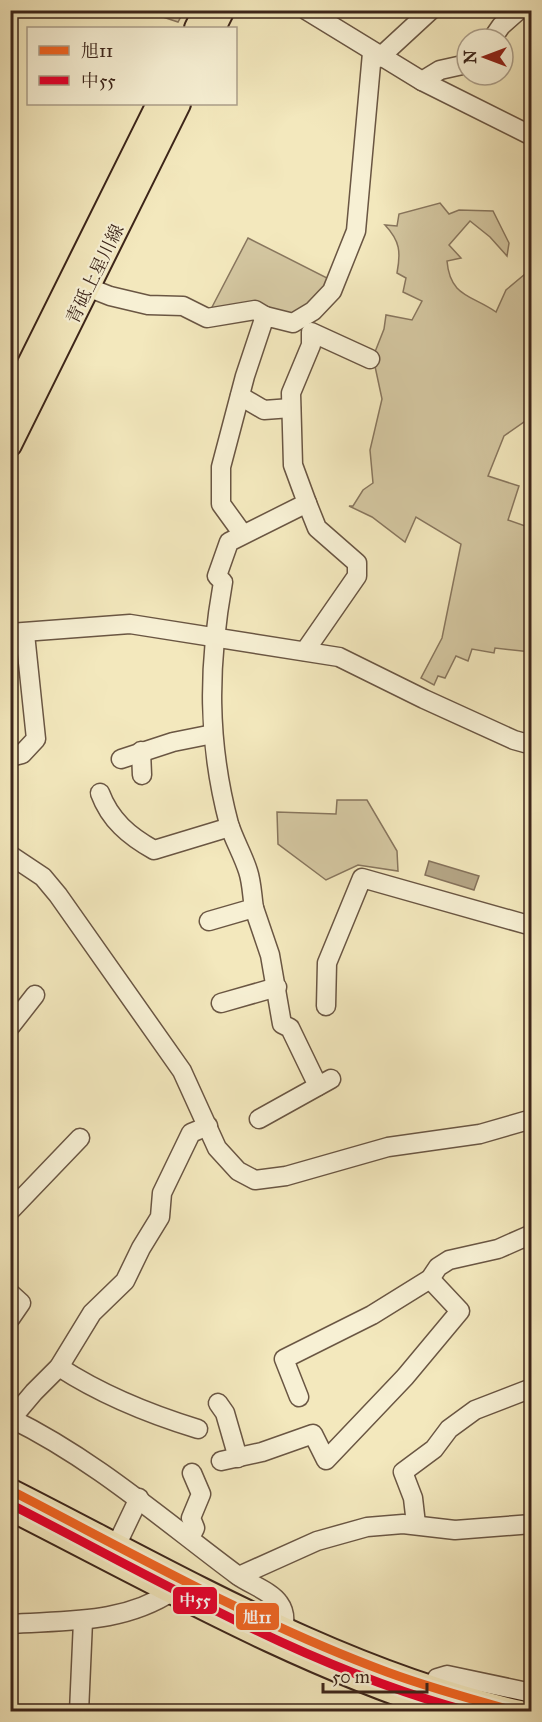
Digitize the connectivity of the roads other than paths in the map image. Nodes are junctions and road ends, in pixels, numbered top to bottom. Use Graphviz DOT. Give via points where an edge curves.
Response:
graph roads {
  1 [pos="205,10"];
  2 [pos="223,10"];
  3 [pos="306,10"];
  4 [pos="431,10"];
  5 [pos="519,10"];
  6 [pos="196,27"];
  7 [pos="214,27"];
  8 [pos="500,27"];
  9 [pos="376,56"];
  10 [pos="455,67"];
  11 [pos="422,81"];
  12 [pos="158,105"];
  13 [pos="178,105"];
  14 [pos="531,136"];
  15 [pos="79,283"];
  16 [pos="265,316"];
  17 [pos="293,323"];
  18 [pos="311,332"];
  19 [pos="370,359"];
  20 [pos="240,396"];
  21 [pos="10,402"];
  22 [pos="291,408"];
  23 [pos="10,445"];
  24 [pos="307,503"];
  25 [pos="242,533"];
  26 [pos="18,634"];
  27 [pos="213,637"];
  28 [pos="305,651"];
  29 [pos="213,734"];
  30 [pos="531,745"];
  31 [pos="141,752"];
  32 [pos="10,757"];
  33 [pos="121,759"];
  34 [pos="142,776"];
  35 [pos="100,793"];
  36 [pos="230,827"];
  37 [pos="10,855"];
  38 [pos="254,908"];
  39 [pos="209,921"];
  40 [pos="531,926"];
  41 [pos="277,987"];
  42 [pos="35,995"];
  43 [pos="221,1003"];
  44 [pos="326,1006"];
  45 [pos="10,1027"];
  46 [pos="259,1119"];
  47 [pos="531,1119"];
  48 [pos="208,1126"];
  49 [pos="80,1138"];
  50 [pos="10,1211"];
  51 [pos="531,1234"];
  52 [pos="430,1279"];
  53 [pos="10,1293"];
  54 [pos="10,1319"];
  55 [pos="59,1367"];
  56 [pos="531,1388"];
  57 [pos="300,1397"];
  58 [pos="218,1403"];
  59 [pos="11,1418"];
  60 [pos="198,1429"];
  61 [pos="192,1473"];
  62 [pos="10,1490"];
  63 [pos="139,1498"];
  64 [pos="10,1509"];
  65 [pos="416,1524"];
  66 [pos="531,1524"];
  67 [pos="190,1538"];
  68 [pos="117,1544"];
  69 [pos="239,1576"];
  70 [pos="173,1592"];
  71 [pos="83,1621"];
  72 [pos="10,1624"];
  73 [pos="281,1635"];
  74 [pos="531,1693"];
  75 [pos="429,1701"];
  76 [pos="79,1712"];
  77 [pos="450,1712"];
  78 [pos="520,1712"];
  1 -- 6 [label="main road"];
  2 -- 7 [label="main road"];
  3 -- 9 [label="street"];
  4 -- 9 [label="street"];
  5 -- 8 [label="street"];
  9 -- 11 [label="street"];
  9 -- 17 [label="street" via="356,231 332,291 313,311"];
  10 -- 11 [label="street"];
  11 -- 14 [label="street"];
  12 -- 15 [label="main road, 青砥上星川線"];
  13 -- 15 [label="main road, 青砥上星川線"];
  15 -- 16 [label="street" via="148,305 183,306 207,318 255,310"];
  15 -- 21 [label="main road, 青砥上星川線"];
  15 -- 23 [label="main road, 青砥上星川線"];
  16 -- 17 [label="street"];
  16 -- 20 [label="street"];
  17 -- 18 [label="street"];
  18 -- 19 [label="street"];
  18 -- 22 [label="street" via="311,345 291,393"];
  20 -- 22 [label="street" via="264,410"];
  20 -- 25 [label="street" via="221,467 221,504"];
  22 -- 24 [label="street" via="292,465"];
  24 -- 25 [label="street"];
  24 -- 28 [label="street" via="317,528 357,563 357,576"];
  25 -- 27 [label="street" via="230,542 217,576 223,582"];
  26 -- 27 [label="street" via="130,624"];
  26 -- 32 [label="street" via="36,739 22,754"];
  27 -- 28 [label="street"];
  27 -- 29 [label="street"];
  28 -- 30 [label="street" via="339,657"];
  29 -- 31 [label="street"];
  29 -- 36 [label="street"];
  31 -- 33 [label="street"];
  31 -- 34 [label="street"];
  35 -- 36 [label="street" via="106,810 131,837 154,850"];
  36 -- 38 [label="street" via="249,873"];
  37 -- 48 [label="street" via="44,877 58,895 182,1071"];
  38 -- 39 [label="street"];
  38 -- 41 [label="street"];
  40 -- 44 [label="street" via="362,878 327,963"];
  41 -- 43 [label="street"];
  41 -- 46 [label="street" via="282,1024 290,1028 324,1083"];
  42 -- 45 [label="street"];
  47 -- 48 [label="street" via="480,1134 388,1148 286,1176 255,1180 231,1163 218,1148"];
  48 -- 55 [label="street" via="191,1133 162,1193 160,1217 125,1281 92,1313"];
  49 -- 50 [label="street"];
  51 -- 52 [label="street" via="498,1249 449,1260"];
  52 -- 57 [label="street" via="372,1315 284,1359"];
  52 -- 58 [label="street" via="460,1311 405,1377 326,1460 313,1434 230,1460 225,1413"];
  53 -- 54 [label="street" via="21,1303"];
  55 -- 59 [label="street"];
  55 -- 60 [label="street" via="135,1407"];
  56 -- 65 [label="street" via="475,1410 403,1472 413,1498"];
  59 -- 63 [label="street" via="92,1465"];
  61 -- 67 [label="street" via="201,1494 191,1518 195,1528"];
  62 -- 68 [label="main road"];
  63 -- 67 [label="street"];
  63 -- 68 [label="street"];
  64 -- 70 [label="main road"];
  65 -- 66 [label="street" via="455,1530"];
  65 -- 69 [label="street" via="342,1532"];
  67 -- 69 [label="street"];
  68 -- 73 [label="main road"];
  69 -- 73 [label="street" via="278,1601 285,1615"];
  70 -- 71 [label="street" via="147,1608"];
  70 -- 73 [label="main road"];
  71 -- 72 [label="street"];
  71 -- 76 [label="street"];
  73 -- 75 [label="main road" via="354,1660"];
  74 -- 75 [label="street" via="447,1675 436,1678"];
  75 -- 77 [label="main road"];
  75 -- 78 [label="main road"];
}
